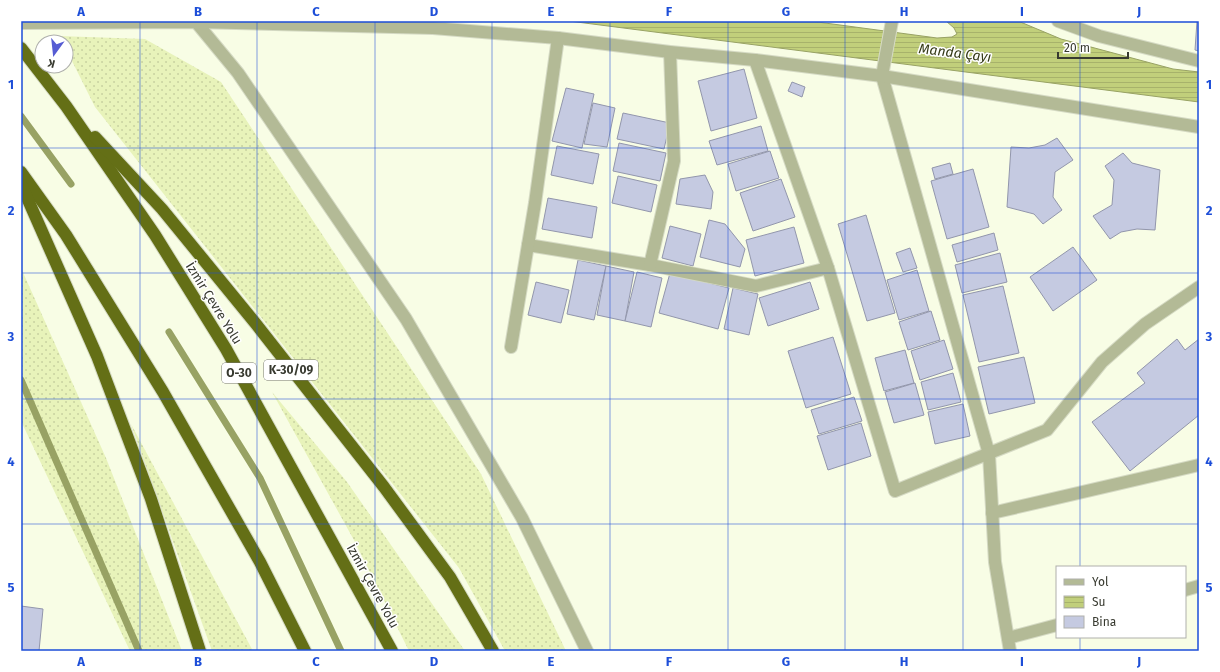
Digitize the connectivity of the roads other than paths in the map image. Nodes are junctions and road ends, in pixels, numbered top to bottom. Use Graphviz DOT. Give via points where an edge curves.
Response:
graph roads {
  1 [pos="892,21"];
  2 [pos="1058,21"];
  3 [pos="196,22"];
  4 [pos="21,23"];
  5 [pos="434,24"];
  6 [pos="558,38"];
  7 [pos="21,48"];
  8 [pos="670,52"];
  9 [pos="755,60"];
  10 [pos="1199,61"];
  11 [pos="883,71"];
  12 [pos="66,106"];
  13 [pos="1199,127"];
  14 [pos="21,172"];
  15 [pos="21,184"];
  16 [pos="528,245"];
  17 [pos="650,265"];
  18 [pos="828,268"];
  19 [pos="1199,287"];
  20 [pos="511,347"];
  21 [pos="989,454"];
  22 [pos="1199,465"];
  23 [pos="992,513"];
  24 [pos="1199,586"];
  25 [pos="1186,590"];
  26 [pos="1056,624"];
  27 [pos="1008,638"];
  28 [pos="200,651"];
  29 [pos="305,651"];
  30 [pos="392,651"];
  31 [pos="493,651"];
  32 [pos="587,651"];
  33 [pos="1010,651"];
  1 -- 11 [label="street"];
  2 -- 10 [label="street" via="1099,36"];
  3 -- 4 [label="street"];
  3 -- 5 [label="street"];
  3 -- 32 [label="street" via="238,72 406,319 522,518"];
  5 -- 6 [label="street"];
  6 -- 8 [label="street"];
  6 -- 16 [label="street"];
  7 -- 12 [label="highway, İzmir Çevre Yolu / O-30"];
  8 -- 9 [label="street"];
  8 -- 17 [label="street" via="674,161"];
  9 -- 11 [label="street"];
  9 -- 18 [label="street"];
  11 -- 13 [label="street"];
  11 -- 21 [label="street"];
  12 -- 30 [label="highway, İzmir Çevre Yolu / O-30" via="155,235 226,349"];
  12 -- 31 [label="highway, K-30/09" via="162,209 256,324 450,577"];
  14 -- 29 [label="highway" via="66,235 163,392 260,562"];
  15 -- 28 [label="highway" via="97,356 151,499"];
  16 -- 17 [label="street"];
  16 -- 20 [label="street"];
  17 -- 18 [label="street" via="756,286"];
  18 -- 21 [label="street" via="895,491"];
  19 -- 21 [label="street" via="1145,324 1102,362 1047,430"];
  21 -- 23 [label="street"];
  22 -- 23 [label="street"];
  23 -- 27 [label="street" via="995,562"];
  24 -- 25 [label="street"];
  26 -- 27 [label="street"];
  27 -- 33 [label="street"];
}
